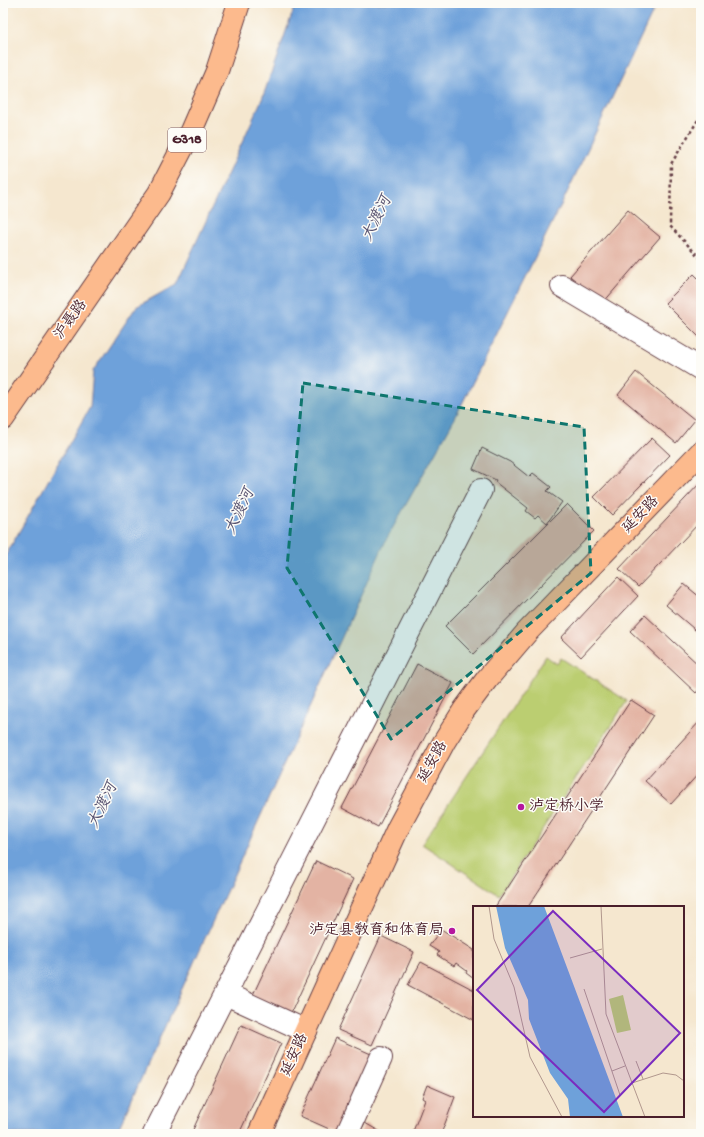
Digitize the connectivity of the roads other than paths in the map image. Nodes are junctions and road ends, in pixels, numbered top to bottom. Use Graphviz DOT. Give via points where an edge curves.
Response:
graph roads {
  1 [pos="239,3"];
  2 [pos="562,286"];
  3 [pos="701,369"];
  4 [pos="3,419"];
  5 [pos="701,452"];
  6 [pos="481,490"];
  7 [pos="226,994"];
  8 [pos="306,1031"];
  9 [pos="381,1058"];
  10 [pos="154,1134"];
  11 [pos="259,1134"];
  12 [pos="347,1134"];
  1 -- 4 [label="main road, 沪聂路 / G318" via="217,71 191,132 159,193"];
  2 -- 3 [label="street"];
  5 -- 8 [label="main road, 延安路" via="527,632 464,710 398,828"];
  6 -- 7 [label="street"];
  7 -- 8 [label="street"];
  7 -- 10 [label="street"];
  8 -- 11 [label="main road, 延安路"];
  9 -- 12 [label="street"];
}
